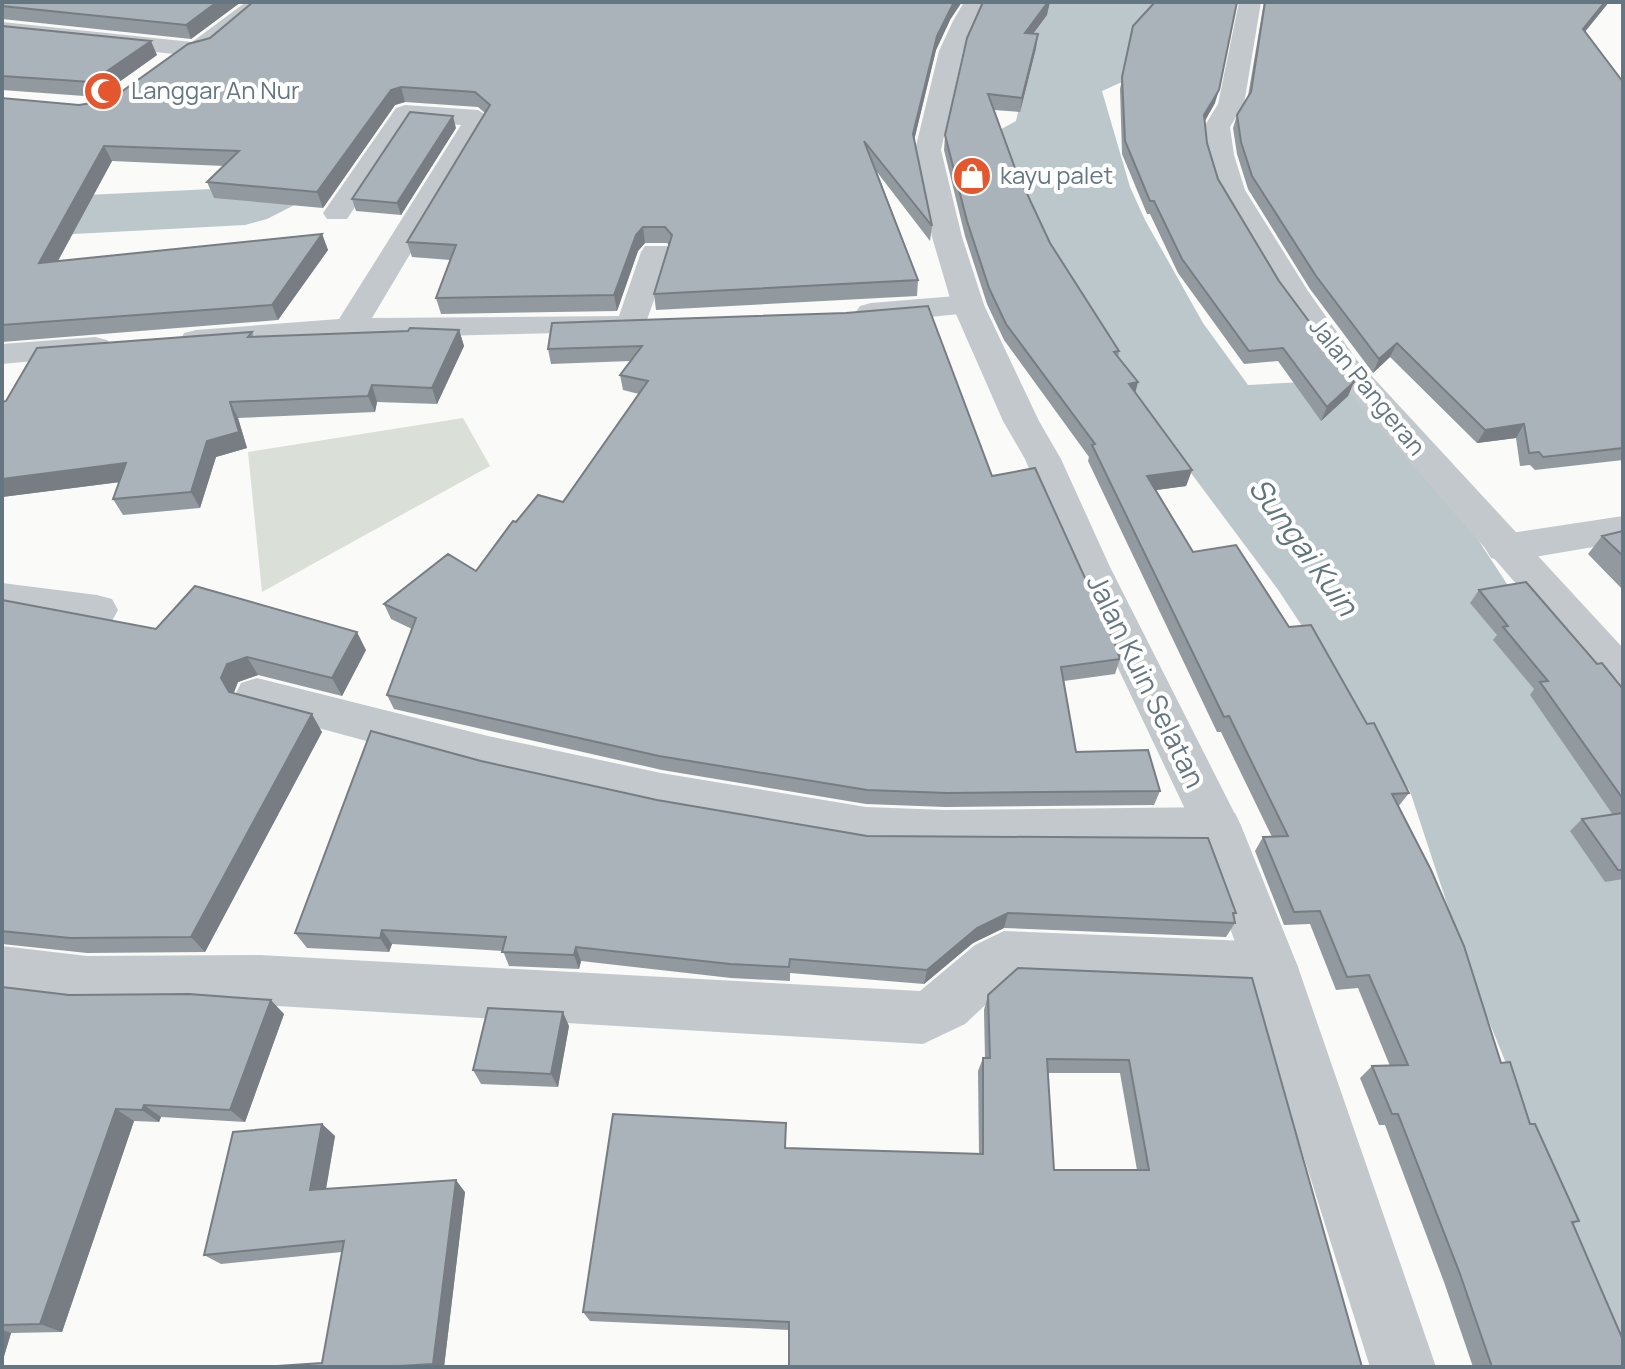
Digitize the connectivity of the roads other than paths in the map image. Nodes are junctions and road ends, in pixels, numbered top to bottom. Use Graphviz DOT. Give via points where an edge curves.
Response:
graph roads {
  1 [pos="260,2"];
  2 [pos="1250,2"];
  3 [pos="33,9"];
  4 [pos="966,12"];
  5 [pos="2,29"];
  6 [pos="186,49"];
  7 [pos="163,66"];
  8 [pos="337,213"];
  9 [pos="656,252"];
  10 [pos="968,305"];
  11 [pos="845,315"];
  12 [pos="350,328"];
  13 [pos="18,353"];
  14 [pos="15,386"];
  15 [pos="1623,529"];
  16 [pos="1505,548"];
  17 [pos="2,598"];
  18 [pos="97,610"];
  19 [pos="1623,677"];
  20 [pos="257,695"];
  21 [pos="1218,828"];
  22 [pos="1271,967"];
  23 [pos="2,971"];
  24 [pos="1403,1367"];
  1 -- 6 [label="street" via="206,45"];
  2 -- 16 [label="street, Jalan Pangeran" via="1231,104 1217,127 1231,190 1344,366"];
  3 -- 5 [label="street"];
  4 -- 10 [label="street, Jalan Kuin Selatan" via="928,150"];
  5 -- 6 [label="street"];
  6 -- 7 [label="street"];
  8 -- 12 [label="street" via="405,113 478,118"];
  9 -- 12 [label="street" via="648,323"];
  10 -- 11 [label="street"];
  10 -- 21 [label="street, Jalan Kuin Selatan"];
  12 -- 13 [label="street"];
  13 -- 14 [label="street"];
  15 -- 16 [label="street"];
  16 -- 19 [label="street, Jalan Pangeran"];
  17 -- 18 [label="street"];
  20 -- 21 [label="street" via="646,790 866,828"];
  21 -- 22 [label="street, Jalan Kuin Selatan"];
  22 -- 23 [label="street" via="1004,955 982,968 943,1012 923,1018 260,980 87,981"];
  22 -- 24 [label="street, Jalan Kuin Selatan"];
}
